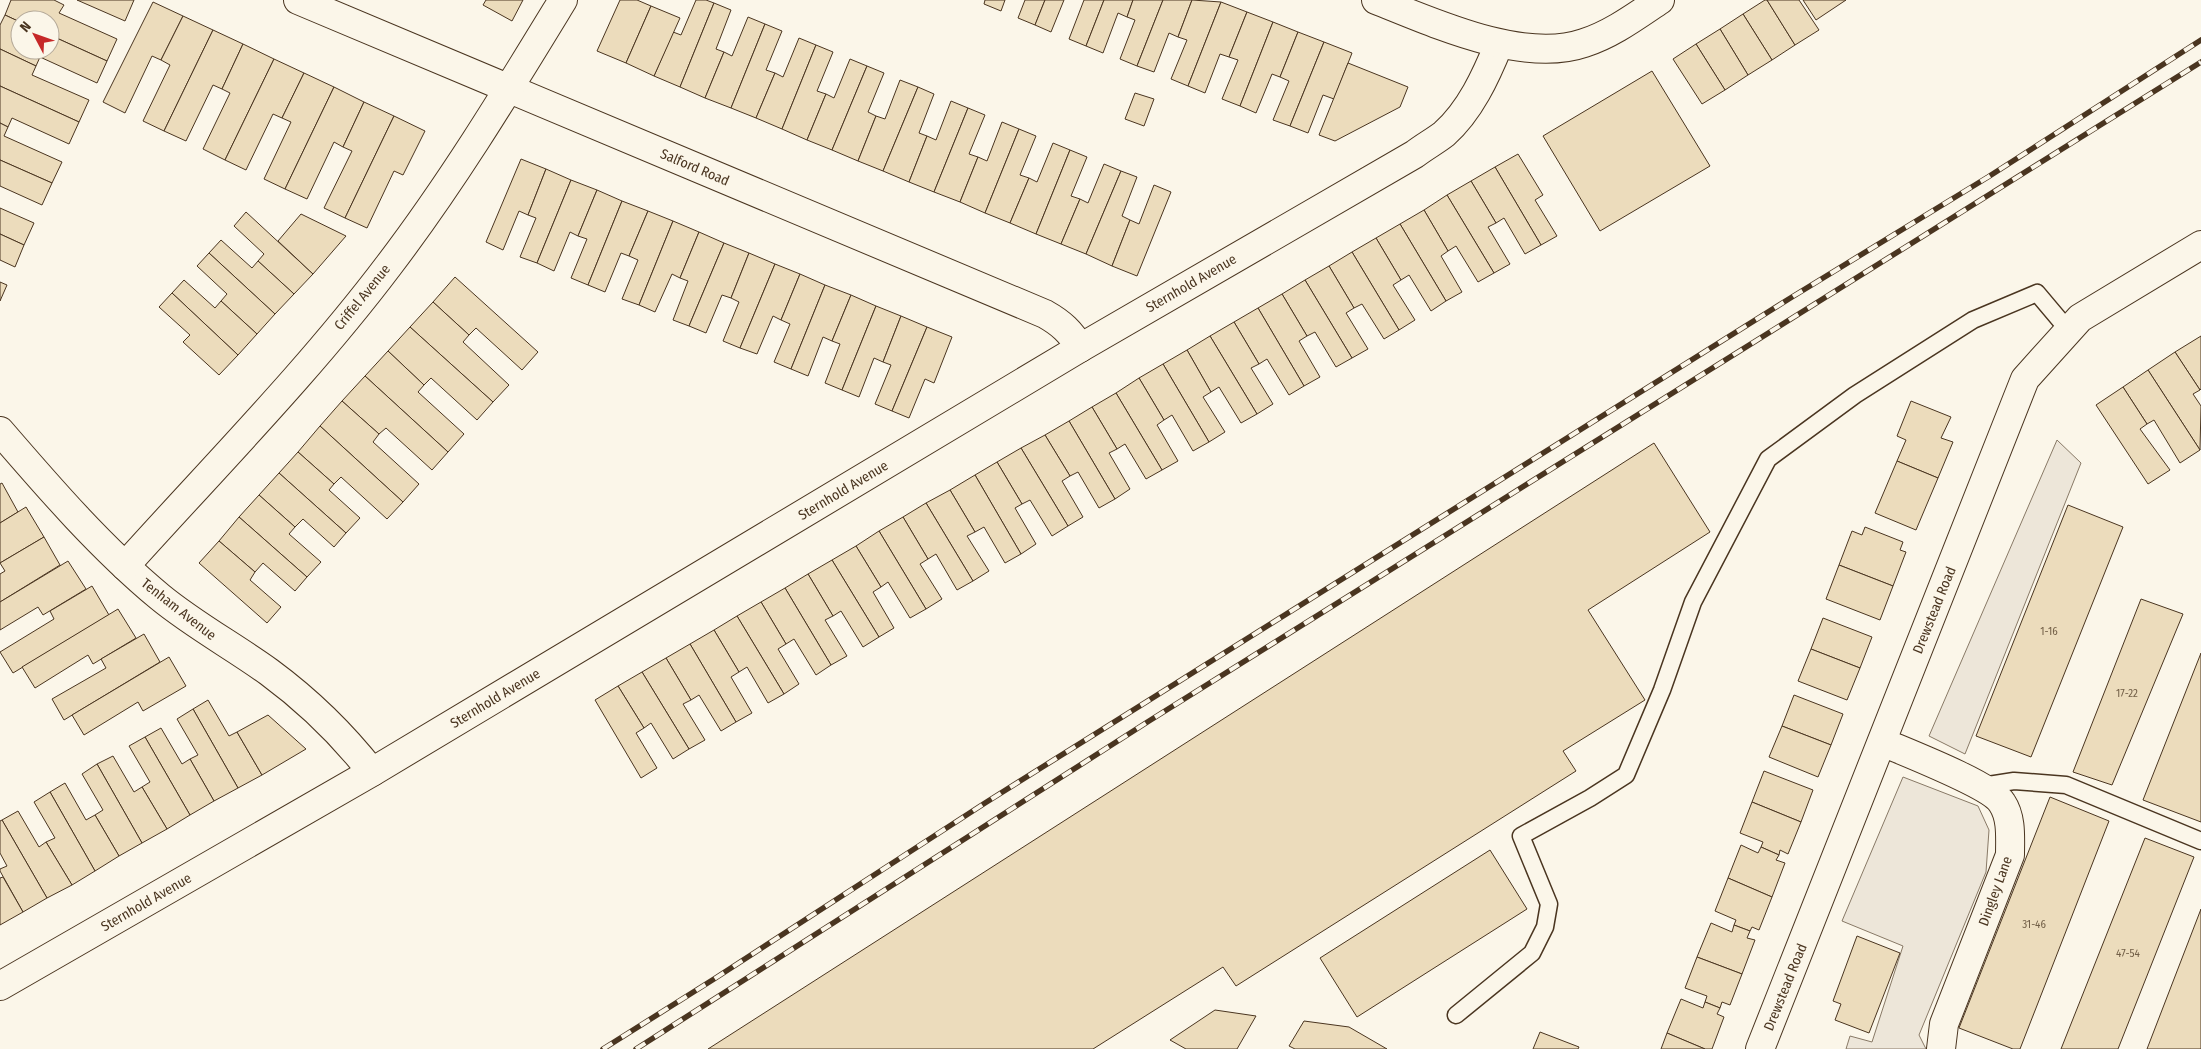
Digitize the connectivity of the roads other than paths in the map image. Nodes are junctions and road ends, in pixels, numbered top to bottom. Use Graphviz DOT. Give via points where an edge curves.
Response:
graph roads {
  1 [pos="298,0"];
  2 [pos="563,0"];
  3 [pos="1376,0"];
  4 [pos="1660,0"];
  5 [pos="1499,44"];
  6 [pos="509,88"];
  7 [pos="2201,245"];
  8 [pos="2068,331"];
  9 [pos="1080,348"];
  10 [pos="0,431"];
  11 [pos="126,566"];
  12 [pos="1882,742"];
  13 [pos="372,772"];
  14 [pos="1982,786"];
  15 [pos="2201,841"];
  16 [pos="0,986"];
  17 [pos="1456,1016"];
  18 [pos="1760,1049"];
  19 [pos="1941,1049"];
  1 -- 6 [label="street, Salford Road"];
  2 -- 6 [label="street, Criffel Avenue"];
  3 -- 5 [label="street"];
  4 -- 5 [label="street" via="1605,35 1582,44 1536,49"];
  5 -- 9 [label="street, Sternhold Avenue" via="1487,75 1465,110 1444,133 1415,154"];
  6 -- 9 [label="street, Salford Road" via="1046,314 1059,321"];
  6 -- 11 [label="street, Criffel Avenue" via="445,187 388,266 320,349"];
  7 -- 8 [label="street, Drewstead Road" via="2080,318"];
  8 -- 12 [label="street, Drewstead Road" via="2025,379"];
  8 -- 17 [label="lane" via="2038,293 1973,320 1855,395 1768,459 1693,602 1662,690 1626,775 1521,836 1549,904 1545,927 1532,953"];
  9 -- 13 [label="street, Sternhold Avenue"];
  10 -- 11 [label="street, Tenham Avenue"];
  11 -- 13 [label="street, Tenham Avenue" via="197,625 278,680 348,744"];
  12 -- 14 [label="street, Dingley Lane"];
  12 -- 18 [label="street, Drewstead Road"];
  13 -- 16 [label="street, Sternhold Avenue"];
  14 -- 15 [label="lane" via="2014,781 2066,785"];
  14 -- 19 [label="street, Dingley Lane" via="2002,802 2010,826 2010,855 1944,1024"];
}
